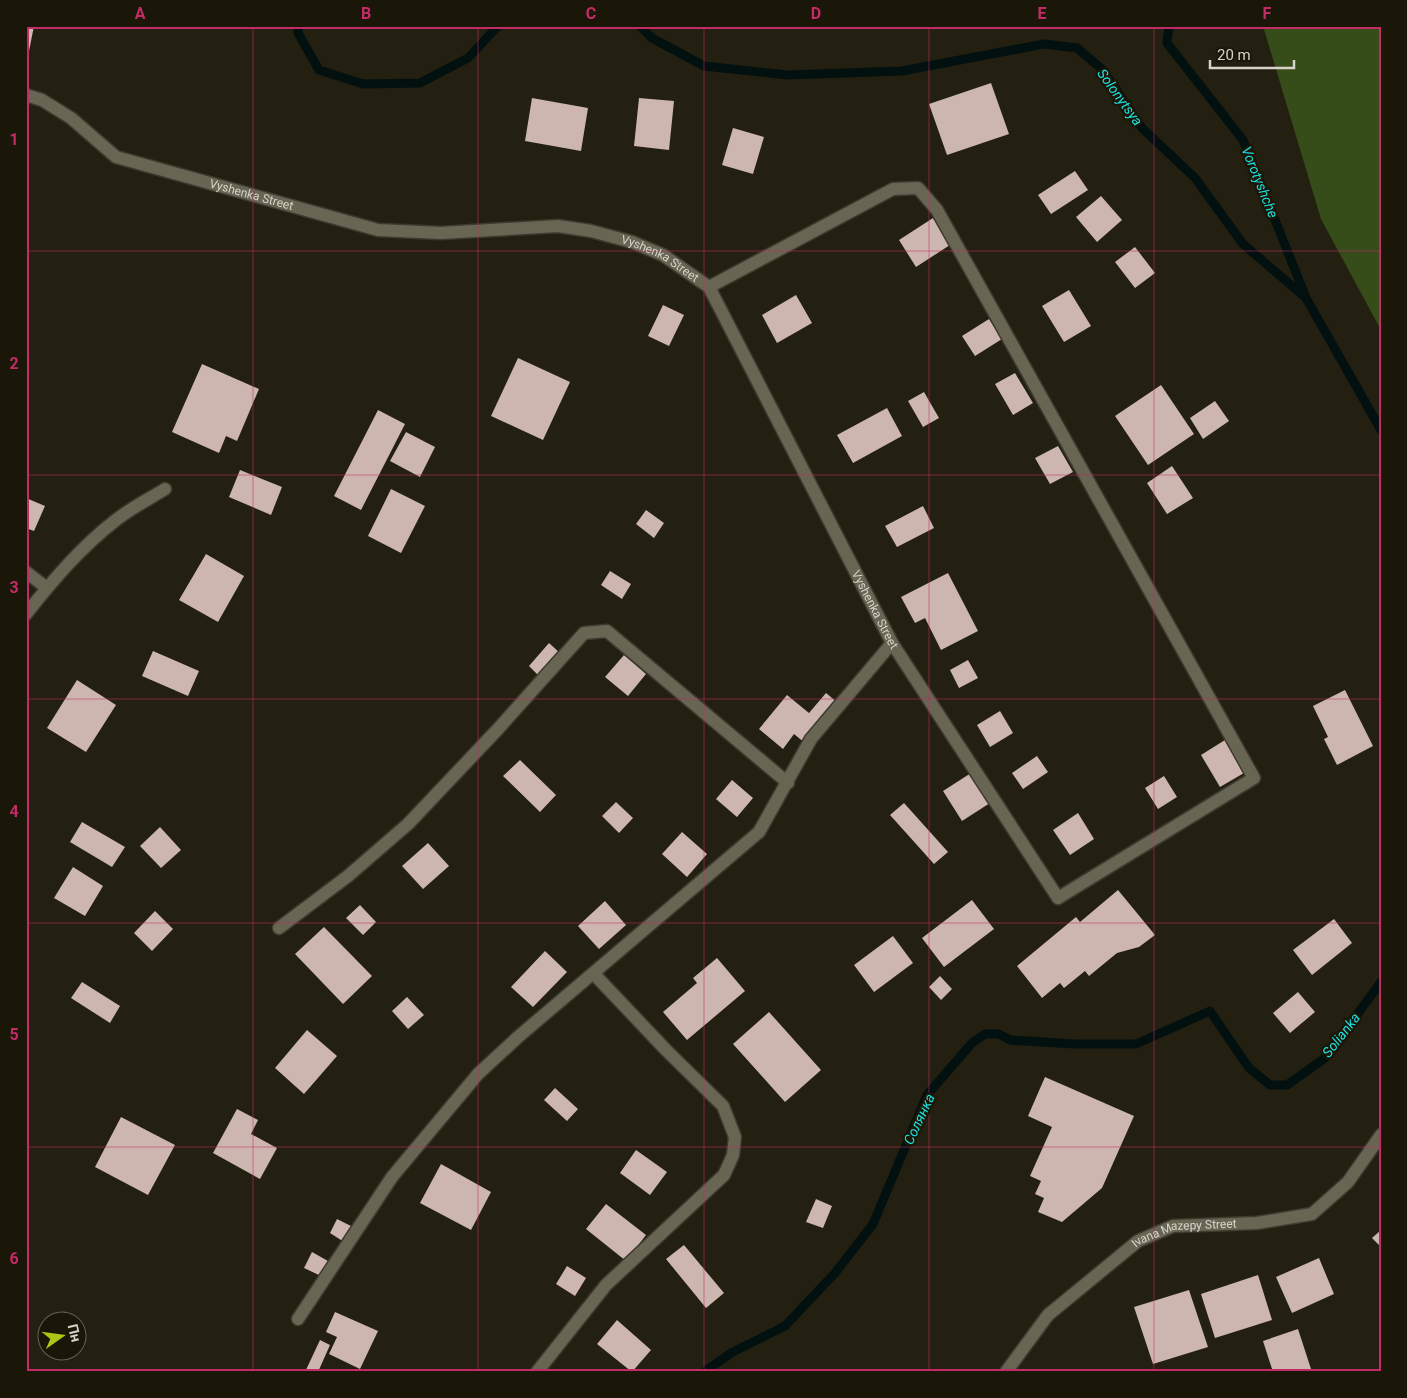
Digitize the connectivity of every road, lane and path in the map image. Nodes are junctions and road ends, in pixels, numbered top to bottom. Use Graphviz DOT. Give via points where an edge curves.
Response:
graph roads {
  1 [pos="26,95"];
  2 [pos="710,287"];
  3 [pos="165,489"];
  4 [pos="26,572"];
  5 [pos="47,588"];
  6 [pos="26,614"];
  7 [pos="892,643"];
  8 [pos="788,783"];
  9 [pos="279,928"];
  10 [pos="594,974"];
  11 [pos="1381,1135"];
  12 [pos="298,1319"];
  13 [pos="537,1372"];
  14 [pos="1006,1372"];
  1 -- 2 [label="street, Vyshenka Street" via="42,100 71,118 116,156 303,209 378,230 441,233 558,226 591,230 663,255"];
  2 -- 7 [label="street, Vyshenka Street"];
  2 -- 7 [label="street, Vyshenka Street" via="893,189 918,188 937,210 1254,778 1058,898"];
  3 -- 5 [label="street" via="117,519 90,542"];
  4 -- 5 [label="street"];
  5 -- 6 [label="street"];
  7 -- 8 [label="street" via="811,739"];
  8 -- 9 [label="street" via="607,632 584,633 408,824 348,876"];
  8 -- 10 [label="street" via="759,832"];
  10 -- 12 [label="street" via="478,1074 392,1177"];
  10 -- 13 [label="street" via="723,1106 735,1137 733,1155 724,1175 606,1285"];
  11 -- 14 [label="street, Ivana Mazepy Street" via="1348,1182 1312,1214 1257,1223 1173,1226 1138,1241 1048,1315"];
}
